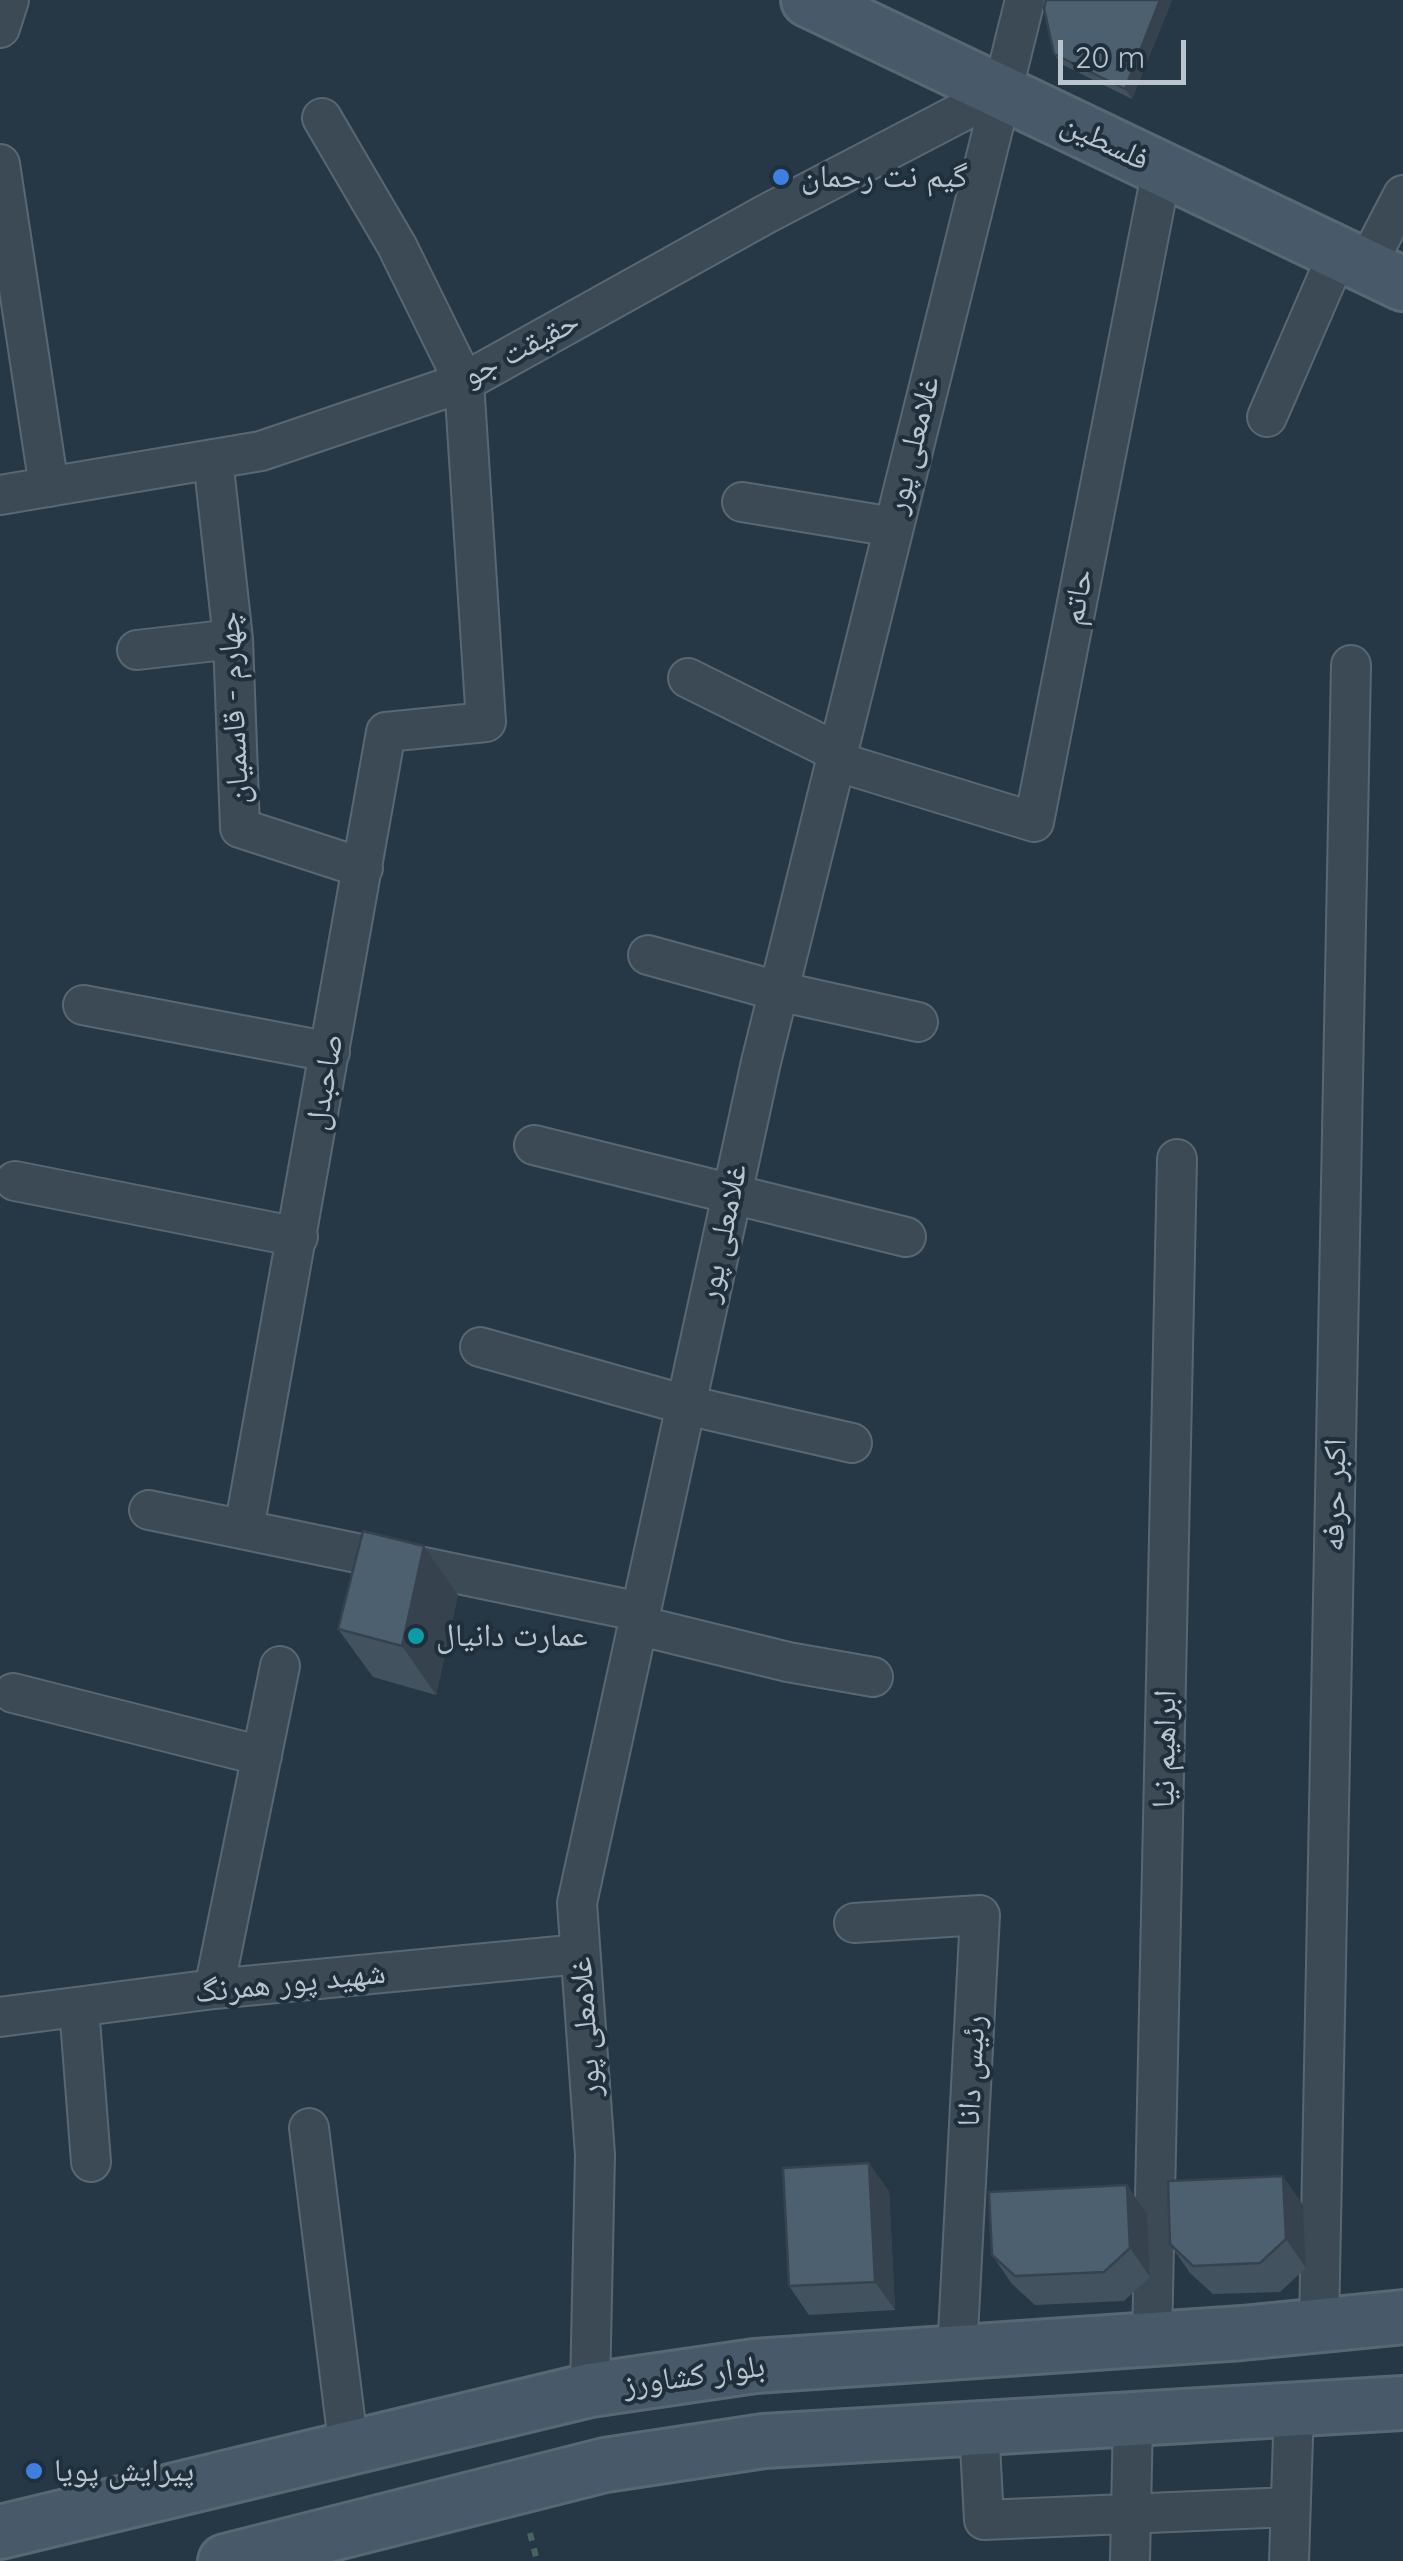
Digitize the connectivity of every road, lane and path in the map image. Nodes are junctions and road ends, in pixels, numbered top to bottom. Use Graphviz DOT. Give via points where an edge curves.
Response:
graph roads {
  1 [pos="9,0"];
  2 [pos="808,0"];
  3 [pos="1024,0"];
  4 [pos="0,28"];
  5 [pos="1000,92"];
  6 [pos="322,118"];
  7 [pos="0,164"];
  8 [pos="1162,169"];
  9 [pos="1403,195"];
  10 [pos="1369,268"];
  11 [pos="464,382"];
  12 [pos="1266,417"];
  13 [pos="213,459"];
  14 [pos="48,487"];
  15 [pos="0,495"];
  16 [pos="742,502"];
  17 [pos="893,527"];
  18 [pos="233,639"];
  19 [pos="137,650"];
  20 [pos="1351,665"];
  21 [pos="688,678"];
  22 [pos="836,757"];
  23 [pos="363,868"];
  24 [pos="648,955"];
  25 [pos="778,992"];
  26 [pos="83,1005"];
  27 [pos="918,1022"];
  28 [pos="330,1052"];
  29 [pos="534,1145"];
  30 [pos="1178,1159"];
  31 [pos="15,1181"];
  32 [pos="732,1194"];
  33 [pos="906,1237"];
  34 [pos="298,1238"];
  35 [pos="480,1347"];
  36 [pos="686,1406"];
  37 [pos="852,1443"];
  38 [pos="149,1510"];
  39 [pos="244,1529"];
  40 [pos="639,1619"];
  41 [pos="280,1666"];
  42 [pos="872,1677"];
  43 [pos="13,1692"];
  44 [pos="262,1756"];
  45 [pos="854,1922"];
  46 [pos="580,1954"];
  47 [pos="214,1989"];
  48 [pos="79,2007"];
  49 [pos="0,2018"];
  50 [pos="309,2128"];
  51 [pos="91,2162"];
  52 [pos="1403,2317"];
  53 [pos="1319,2326"];
  54 [pos="1152,2340"];
  55 [pos="957,2353"];
  56 [pos="590,2390"];
  57 [pos="1403,2403"];
  58 [pos="1294,2407"];
  59 [pos="1134,2417"];
  60 [pos="979,2427"];
  61 [pos="349,2450"];
  62 [pos="1290,2507"];
  63 [pos="1130,2514"];
  64 [pos="1,2529"];
  65 [pos="225,2561"];
  66 [pos="1130,2561"];
  67 [pos="1289,2561"];
  1 -- 4 [label="street"];
  2 -- 5 [label="main road, فلسطین"];
  3 -- 5 [label="street, غلامعلی پور"];
  5 -- 8 [label="main road, فلسطین"];
  5 -- 11 [label="street, حقیقت جو"];
  5 -- 17 [label="street, غلامعلی پور"];
  6 -- 11 [label="street" via="397,246"];
  7 -- 14 [label="street"];
  8 -- 10 [label="main road, فلسطین"];
  8 -- 22 [label="street, حاتم" via="1034,822"];
  9 -- 10 [label="street"];
  10 -- 12 [label="street"];
  11 -- 13 [label="street, حقیقت جو" via="261,451"];
  11 -- 23 [label="street, صاحبدل" via="486,722 386,732"];
  13 -- 14 [label="street, حقیقت جو"];
  13 -- 18 [label="street, چهارم - قاسمیان"];
  14 -- 15 [label="street, حقیقت جو"];
  16 -- 17 [label="street"];
  17 -- 22 [label="street, غلامعلی پور"];
  18 -- 19 [label="street"];
  18 -- 23 [label="street, چهارم - قاسمیان" via="240,828"];
  20 -- 53 [label="street, اکبر حرفه"];
  21 -- 22 [label="street"];
  22 -- 25 [label="street, غلامعلی پور"];
  23 -- 28 [label="street, صاحبدل"];
  24 -- 25 [label="street"];
  25 -- 27 [label="street"];
  25 -- 32 [label="street, غلامعلی پور"];
  26 -- 28 [label="street"];
  28 -- 34 [label="street, صاحبدل"];
  29 -- 32 [label="street"];
  30 -- 54 [label="street, ابراهیم نیا"];
  31 -- 34 [label="street"];
  32 -- 33 [label="street"];
  32 -- 36 [label="street, غلامعلی پور"];
  34 -- 39 [label="street, صاحبدل"];
  35 -- 36 [label="street"];
  36 -- 37 [label="street"];
  36 -- 40 [label="street, غلامعلی پور"];
  38 -- 39 [label="street"];
  39 -- 40 [label="street"];
  40 -- 42 [label="street" via="788,1662"];
  40 -- 46 [label="street, غلامعلی پور" via="577,1903"];
  41 -- 44 [label="street"];
  43 -- 44 [label="street"];
  44 -- 47 [label="street"];
  45 -- 55 [label="street, رئیس دانا" via="980,1916"];
  46 -- 47 [label="street, شهید پور همرنگ"];
  46 -- 56 [label="street, غلامعلی پور" via="596,2155"];
  47 -- 48 [label="street, شهید پور همرنگ"];
  48 -- 49 [label="street, شهید پور همرنگ"];
  48 -- 51 [label="street"];
  50 -- 61 [label="street"];
  52 -- 53 [label="main road, بلوار کشاورز"];
  53 -- 54 [label="main road, بلوار کشاورز"];
  54 -- 55 [label="main road, بلوار کشاورز"];
  55 -- 56 [label="main road, بلوار کشاورز" via="756,2366"];
  56 -- 61 [label="main road, بلوار کشاورز"];
  57 -- 58 [label="main road"];
  58 -- 59 [label="main road"];
  58 -- 62 [label="street"];
  59 -- 60 [label="main road"];
  59 -- 63 [label="street"];
  60 -- 63 [label="street" via="984,2520"];
  60 -- 65 [label="main road" via="764,2441 605,2464"];
  61 -- 64 [label="main road, بلوار کشاورز"];
  62 -- 63 [label="street"];
  62 -- 67 [label="street"];
  63 -- 66 [label="street"];
}
